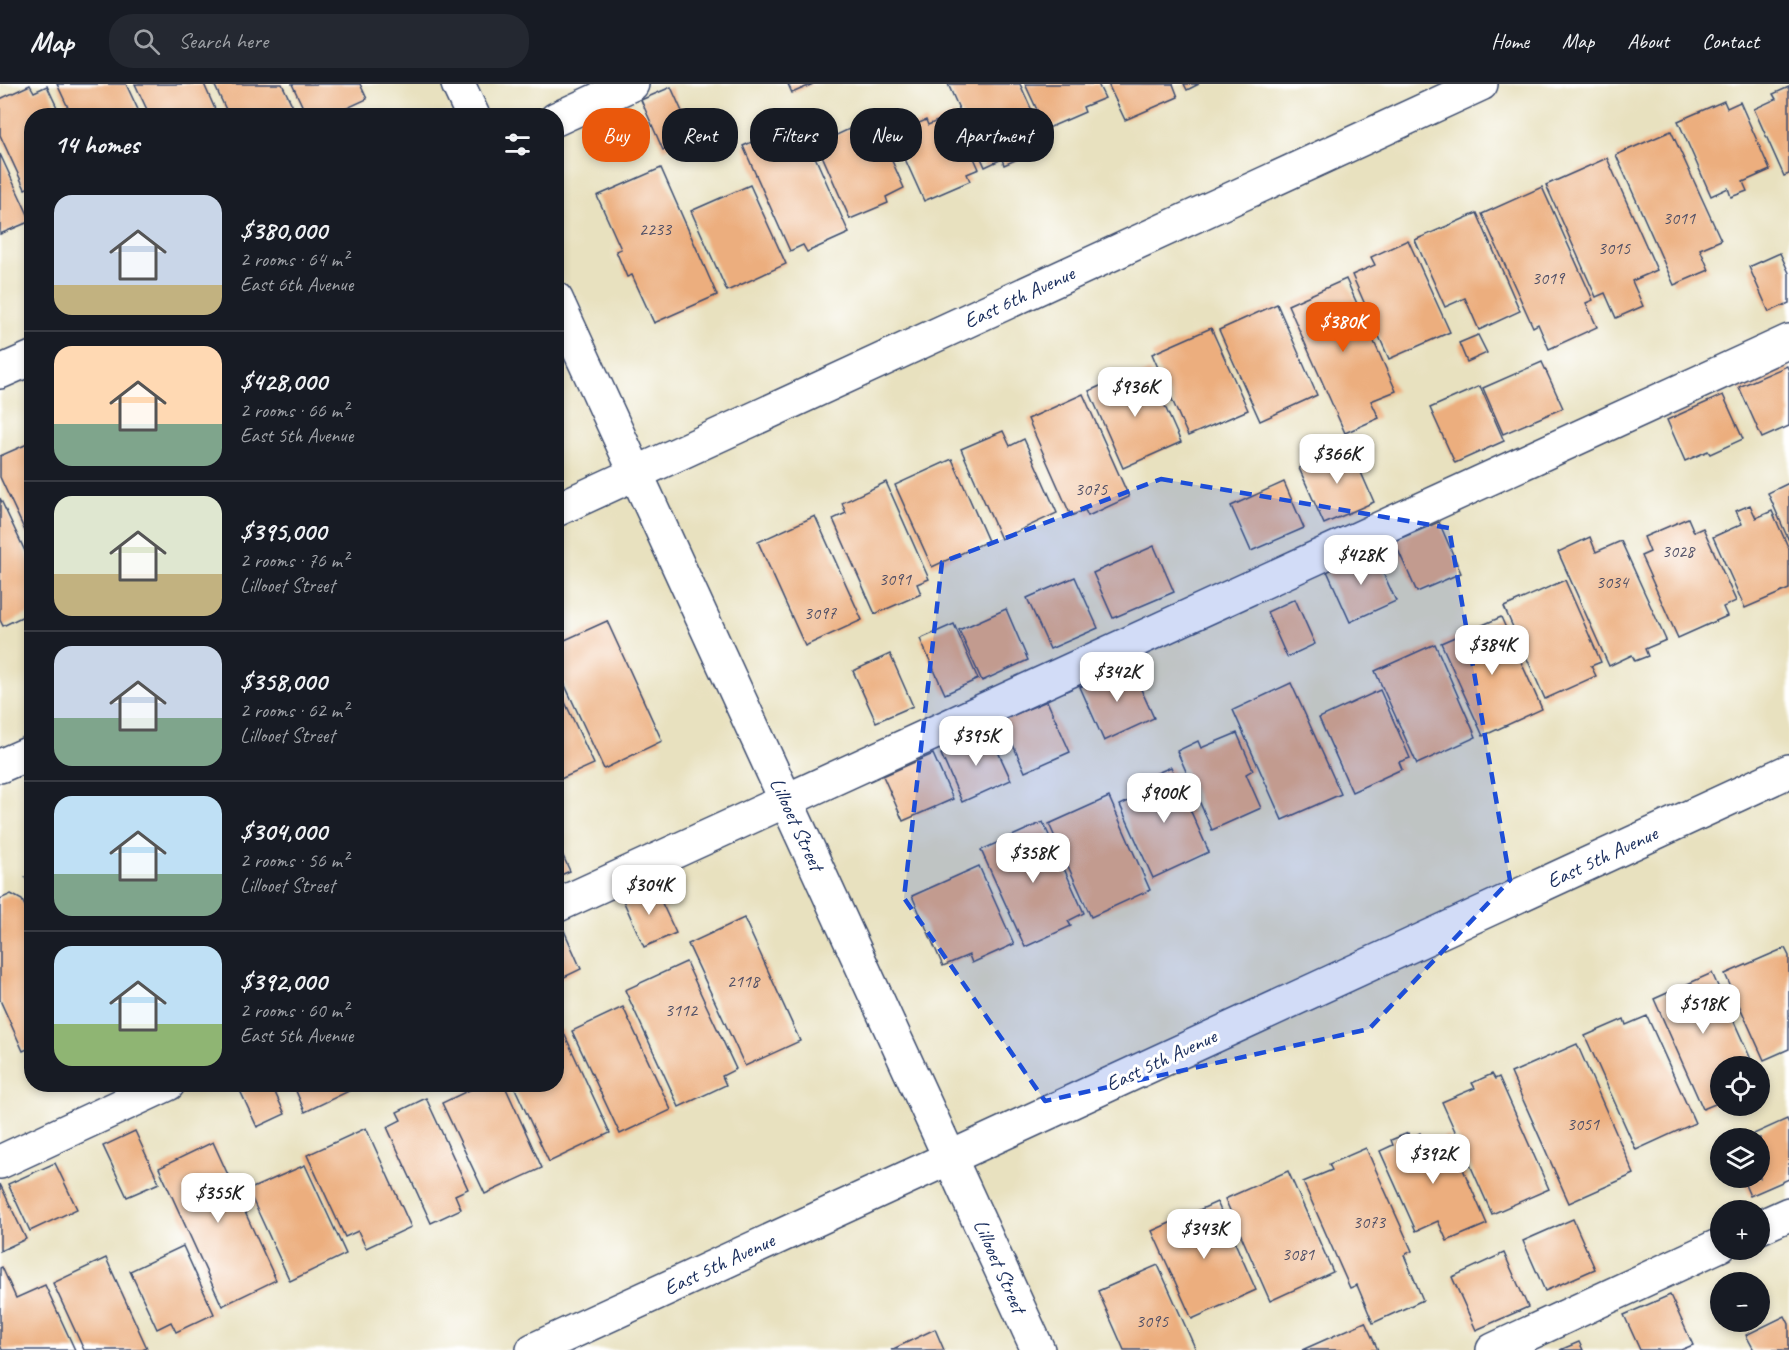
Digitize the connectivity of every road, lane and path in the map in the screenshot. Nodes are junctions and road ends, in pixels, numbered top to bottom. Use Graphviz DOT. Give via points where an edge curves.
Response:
graph roads {
  1 [pos="459,84"];
  2 [pos="632,84"];
  3 [pos="1481,84"];
  4 [pos="470,108"];
  5 [pos="564,115"];
  6 [pos="564,316"];
  7 [pos="1789,341"];
  8 [pos="24,362"];
  9 [pos="0,372"];
  10 [pos="637,474"];
  11 [pos="564,506"];
  12 [pos="24,756"];
  13 [pos="0,766"];
  14 [pos="1789,771"];
  15 [pos="787,801"];
  16 [pos="564,902"];
  17 [pos="151,1092"];
  18 [pos="950,1157"];
  19 [pos="0,1162"];
  20 [pos="1789,1214"];
  21 [pos="1770,1223"];
  22 [pos="1710,1250"];
  23 [pos="533,1350"];
  24 [pos="1038,1350"];
  25 [pos="1493,1350"];
  1 -- 4 [label="street"];
  2 -- 5 [label="street"];
  3 -- 10 [label="street, East 6th Avenue"];
  6 -- 10 [label="street, Lillooet Street"];
  7 -- 15 [label="street"];
  8 -- 9 [label="street"];
  10 -- 11 [label="street, East 6th Avenue"];
  10 -- 15 [label="street, Lillooet Street"];
  12 -- 13 [label="street"];
  14 -- 18 [label="street, East 5th Avenue"];
  15 -- 16 [label="street"];
  15 -- 18 [label="street, Lillooet Street"];
  17 -- 19 [label="street"];
  18 -- 23 [label="street, East 5th Avenue"];
  18 -- 24 [label="street, Lillooet Street"];
  20 -- 21 [label="street"];
  22 -- 25 [label="street"];
}
